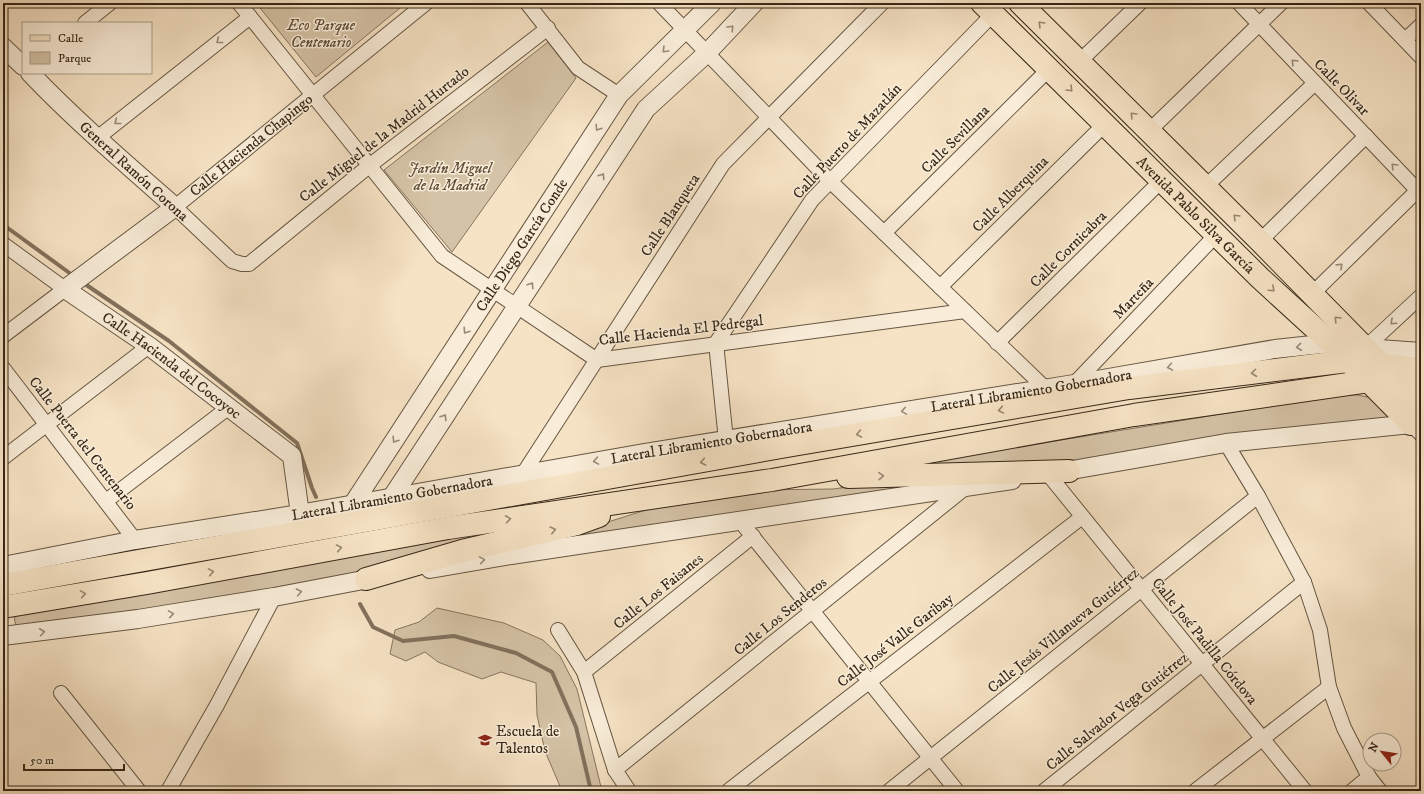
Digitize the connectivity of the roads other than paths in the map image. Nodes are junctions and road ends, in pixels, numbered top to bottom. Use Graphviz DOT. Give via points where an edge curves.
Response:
graph roads {
  1 [pos="110,3"];
  2 [pos="238,3"];
  3 [pos="426,3"];
  4 [pos="527,3"];
  5 [pos="659,3"];
  6 [pos="712,3"];
  7 [pos="754,3"];
  8 [pos="882,3"];
  9 [pos="1020,3"];
  10 [pos="1140,3"];
  11 [pos="1238,3"];
  12 [pos="1282,3"];
  13 [pos="1369,3"];
  14 [pos="988,8"];
  15 [pos="250,17"];
  16 [pos="86,22"];
  17 [pos="1259,24"];
  18 [pos="1421,25"];
  19 [pos="548,28"];
  20 [pos="685,30"];
  21 [pos="1405,40"];
  22 [pos="3,47"];
  23 [pos="707,53"];
  24 [pos="1421,57"];
  25 [pos="1079,62"];
  26 [pos="22,65"];
  27 [pos="1050,70"];
  28 [pos="31,74"];
  29 [pos="1315,83"];
  30 [pos="312,95"];
  31 [pos="619,95"];
  32 [pos="769,117"];
  33 [pos="1105,124"];
  34 [pos="1149,131"];
  35 [pos="1366,136"];
  36 [pos="96,139"];
  37 [pos="369,166"];
  38 [pos="1162,180"];
  39 [pos="830,181"];
  40 [pos="1206,187"];
  41 [pos="1420,190"];
  42 [pos="175,207"];
  43 [pos="884,233"];
  44 [pos="1216,235"];
  45 [pos="1260,241"];
  46 [pos="3,244"];
  47 [pos="242,264"];
  48 [pos="70,286"];
  49 [pos="940,287"];
  50 [pos="492,290"];
  51 [pos="1312,294"];
  52 [pos="1421,296"];
  53 [pos="517,306"];
  54 [pos="965,311"];
  55 [pos="3,336"];
  56 [pos="716,343"];
  57 [pos="998,343"];
  58 [pos="1331,343"];
  59 [pos="149,346"];
  60 [pos="1365,348"];
  61 [pos="1421,352"];
  62 [pos="597,360"];
  63 [pos="1348,361"];
  64 [pos="3,368"];
  65 [pos="1421,369"];
  66 [pos="1374,373"];
  67 [pos="1074,384"];
  68 [pos="1045,388"];
  69 [pos="1412,388"];
  70 [pos="1421,405"];
  71 [pos="228,408"];
  72 [pos="47,425"];
  73 [pos="1418,427"];
  74 [pos="1226,443"];
  75 [pos="726,448"];
  76 [pos="3,458"];
  77 [pos="1069,471"];
  78 [pos="523,474"];
  79 [pos="1048,474"];
  80 [pos="772,480"];
  81 [pos="965,488"];
  82 [pos="1258,496"];
  83 [pos="392,497"];
  84 [pos="647,498"];
  85 [pos="106,501"];
  86 [pos="353,504"];
  87 [pos="300,514"];
  88 [pos="1082,517"];
  89 [pos="747,529"];
  90 [pos="136,540"];
  91 [pos="3,566"];
  92 [pos="366,579"];
  93 [pos="1304,582"];
  94 [pos="3,585"];
  95 [pos="1141,589"];
  96 [pos="274,597"];
  97 [pos="3,607"];
  98 [pos="813,611"];
  99 [pos="558,630"];
  100 [pos="3,636"];
  101 [pos="1202,664"];
  102 [pos="584,672"];
  103 [pos="870,681"];
  104 [pos="1329,686"];
  105 [pos="61,693"];
  106 [pos="1262,738"];
  107 [pos="931,758"];
  108 [pos="615,770"];
  109 [pos="1369,777"];
  110 [pos="139,791"];
  111 [pos="168,791"];
  112 [pos="629,791"];
  113 [pos="728,791"];
  114 [pos="889,791"];
  115 [pos="957,791"];
  116 [pos="1044,791"];
  117 [pos="1195,791"];
  118 [pos="1305,791"];
  119 [pos="1352,791"];
  120 [pos="1380,791"];
  1 -- 16 [label="street"];
  2 -- 15 [label="street, Calle Hacienda El Pedregal"];
  3 -- 30 [label="street, Calle Hacienda Chapingo"];
  4 -- 19 [label="street"];
  5 -- 20 [label="street"];
  6 -- 20 [label="street, Calle Diego García Conde"];
  23 -- 7 [label="street, Calle Diego García Conde, one-way"];
  8 -- 32 [label="street, Calle Blanqueta"];
  25 -- 9 [label="main road, Avenida Pablo Silva García, one-way"];
  10 -- 25 [label="street"];
  11 -- 17 [label="street, Calle Olivar"];
  12 -- 17 [label="street"];
  13 -- 21 [label="street"];
  14 -- 27 [label="main road, Avenida Pablo Silva García"];
  14 -- 39 [label="street, Calle Puerto de Mazatlán"];
  15 -- 30 [label="street, Calle Hacienda El Pedregal"];
  15 -- 36 [label="street, one-way"];
  29 -- 17 [label="street, Calle Olivar, one-way"];
  17 -- 34 [label="street"];
  18 -- 21 [label="street"];
  19 -- 31 [label="street" via="578,68"];
  19 -- 37 [label="street, Calle Miguel de la Madrid Hurtado"];
  20 -- 23 [label="street"];
  20 -- 31 [label="street, Calle Diego García Conde, one-way"];
  21 -- 24 [label="street"];
  22 -- 26 [label="street"];
  23 -- 32 [label="street"];
  53 -- 23 [label="street, Calle Diego García Conde, one-way" via="646,109"];
  34 -- 25 [label="main road, Avenida Pablo Silva García, one-way"];
  27 -- 33 [label="main road, Avenida Pablo Silva García, one-way"];
  27 -- 43 [label="street, Calle Sevillana"];
  28 -- 36 [label="street, General Ramón Corona"];
  29 -- 35 [label="street, Calle Olivar"];
  29 -- 40 [label="street"];
  30 -- 37 [label="street, Calle Hacienda El Pedregal"];
  30 -- 42 [label="street, Calle Hacienda Chapingo"];
  31 -- 50 [label="street, Calle Diego García Conde, one-way"];
  32 -- 39 [label="street"];
  32 -- 62 [label="street, Calle Blanqueta" via="723,164"];
  33 -- 38 [label="main road, Avenida Pablo Silva García"];
  33 -- 49 [label="street, Calle Alberquina"];
  34 -- 40 [label="main road, Avenida Pablo Silva García"];
  41 -- 35 [label="street, Calle Olivar, one-way"];
  35 -- 45 [label="street"];
  36 -- 42 [label="street, General Ramón Corona"];
  37 -- 47 [label="street, Calle Miguel de la Madrid Hurtado" via="249,264"];
  37 -- 50 [label="street, Calle Hacienda El Pedregal" via="442,256"];
  38 -- 44 [label="main road, Avenida Pablo Silva García"];
  38 -- 57 [label="street, Calle Cornicabra"];
  39 -- 43 [label="street"];
  39 -- 56 [label="street, Calle Puerto de Mazatlán" via="812,200"];
  45 -- 40 [label="main road, Avenida Pablo Silva García, one-way"];
  51 -- 41 [label="street, one-way"];
  42 -- 47 [label="street, General Ramón Corona" via="232,261"];
  42 -- 48 [label="street, Calle Hacienda Chapingo"];
  43 -- 49 [label="street"];
  44 -- 58 [label="main road, Avenida Pablo Silva García, one-way"];
  44 -- 67 [label="street, Marteña"];
  45 -- 51 [label="main road, Avenida Pablo Silva García"];
  46 -- 48 [label="street, Calle Hacienda del Cocoyoc"];
  48 -- 55 [label="street"];
  48 -- 59 [label="street, Calle Hacienda del Cocoyoc"];
  49 -- 54 [label="street"];
  50 -- 53 [label="street, Calle Hacienda El Pedregal"];
  50 -- 86 [label="street, Calle Diego García Conde, one-way"];
  60 -- 51 [label="main road, Avenida Pablo Silva García, one-way"];
  52 -- 60 [label="street, one-way"];
  53 -- 62 [label="street, Calle Hacienda El Pedregal"];
  83 -- 53 [label="street, Calle Diego García Conde, one-way"];
  54 -- 56 [label="street, Calle Hacienda El Pedregal"];
  54 -- 57 [label="street"];
  56 -- 62 [label="street, Calle Hacienda El Pedregal"];
  56 -- 75 [label="street"];
  57 -- 68 [label="street"];
  58 -- 60 [label="street, Lateral Libramiento Gobernadora"];
  58 -- 63 [label="main road, Avenida Pablo Silva García"];
  58 -- 67 [label="street, Lateral Libramiento Gobernadora, one-way" via="1275,349"];
  59 -- 71 [label="street, Calle Hacienda del Cocoyoc"];
  59 -- 72 [label="street"];
  60 -- 61 [label="street, Lateral Libramiento Gobernadora"];
  60 -- 66 [label="main road, Avenida Pablo Silva García"];
  62 -- 78 [label="street, Calle Blanqueta"];
  63 -- 66 [label="main road"];
  63 -- 75 [label="main road, one-way" via="1129,388"];
  64 -- 72 [label="street, Calle Puerta del Centenario"];
  65 -- 66 [label="main road"];
  66 -- 69 [label="main road, Avenida Pablo Silva García"];
  66 -- 73 [label="main road, Avenida Pablo Silva García"];
  66 -- 80 [label="main road"];
  67 -- 68 [label="street, Lateral Libramiento Gobernadora"];
  68 -- 75 [label="street, Lateral Libramiento Gobernadora, one-way"];
  69 -- 70 [label="main road, Avenida Pablo Silva García"];
  71 -- 85 [label="street"];
  71 -- 87 [label="street, Calle Hacienda del Cocoyoc" via="292,456"];
  72 -- 76 [label="street"];
  72 -- 85 [label="street, Calle Puerta del Centenario"];
  73 -- 74 [label="street"];
  74 -- 77 [label="street"];
  74 -- 82 [label="street"];
  75 -- 78 [label="street, Lateral Libramiento Gobernadora, one-way"];
  75 -- 94 [label="main road, one-way"];
  77 -- 79 [label="street"];
  80 -- 77 [label="main road, one-way"];
  78 -- 83 [label="street, Lateral Libramiento Gobernadora"];
  79 -- 81 [label="street"];
  79 -- 88 [label="street, Calle José Padilla Córdova"];
  80 -- 84 [label="main road"];
  81 -- 89 [label="street"];
  81 -- 98 [label="street, Calle Los Senderos"];
  82 -- 93 [label="street"];
  82 -- 95 [label="street, Calle Jesús Villanueva Gutiérrez"];
  83 -- 86 [label="street, Lateral Libramiento Gobernadora"];
  92 -- 84 [label="main road, one-way" via="462,551 577,524"];
  97 -- 84 [label="main road, one-way" via="448,528"];
  85 -- 90 [label="street, Calle Puerta del Centenario"];
  86 -- 87 [label="street, Lateral Libramiento Gobernadora"];
  87 -- 90 [label="street, Lateral Libramiento Gobernadora"];
  88 -- 95 [label="street, Calle José Padilla Córdova"];
  88 -- 103 [label="street, Calle José Valle Garibay"];
  92 -- 89 [label="street, one-way" via="519,554"];
  89 -- 98 [label="street"];
  89 -- 102 [label="street, Calle Los Faisanes"];
  90 -- 91 [label="street, Lateral Libramiento Gobernadora"];
  96 -- 92 [label="street, one-way"];
  93 -- 101 [label="street, Calle Salvador Vega Gutiérrez"];
  93 -- 104 [label="street" via="1320,630"];
  95 -- 101 [label="street, Calle José Padilla Córdova"];
  95 -- 107 [label="street, Calle Jesús Villanueva Gutiérrez"];
  100 -- 96 [label="street, one-way" via="138,619"];
  96 -- 111 [label="street"];
  98 -- 103 [label="street"];
  98 -- 108 [label="street, Calle Los Senderos"];
  99 -- 102 [label="street"];
  101 -- 106 [label="street, Calle José Padilla Córdova"];
  101 -- 116 [label="street, Calle Salvador Vega Gutiérrez"];
  102 -- 108 [label="street"];
  103 -- 107 [label="street"];
  103 -- 113 [label="street, Calle José Valle Garibay"];
  104 -- 106 [label="street"];
  104 -- 109 [label="street" via="1344,728"];
  105 -- 110 [label="street"];
  106 -- 117 [label="street"];
  106 -- 118 [label="street, Calle José Padilla Córdova"];
  107 -- 114 [label="street, Calle Jesús Villanueva Gutiérrez"];
  107 -- 115 [label="street"];
  108 -- 112 [label="street"];
  109 -- 119 [label="street"];
  109 -- 120 [label="street"];
}
